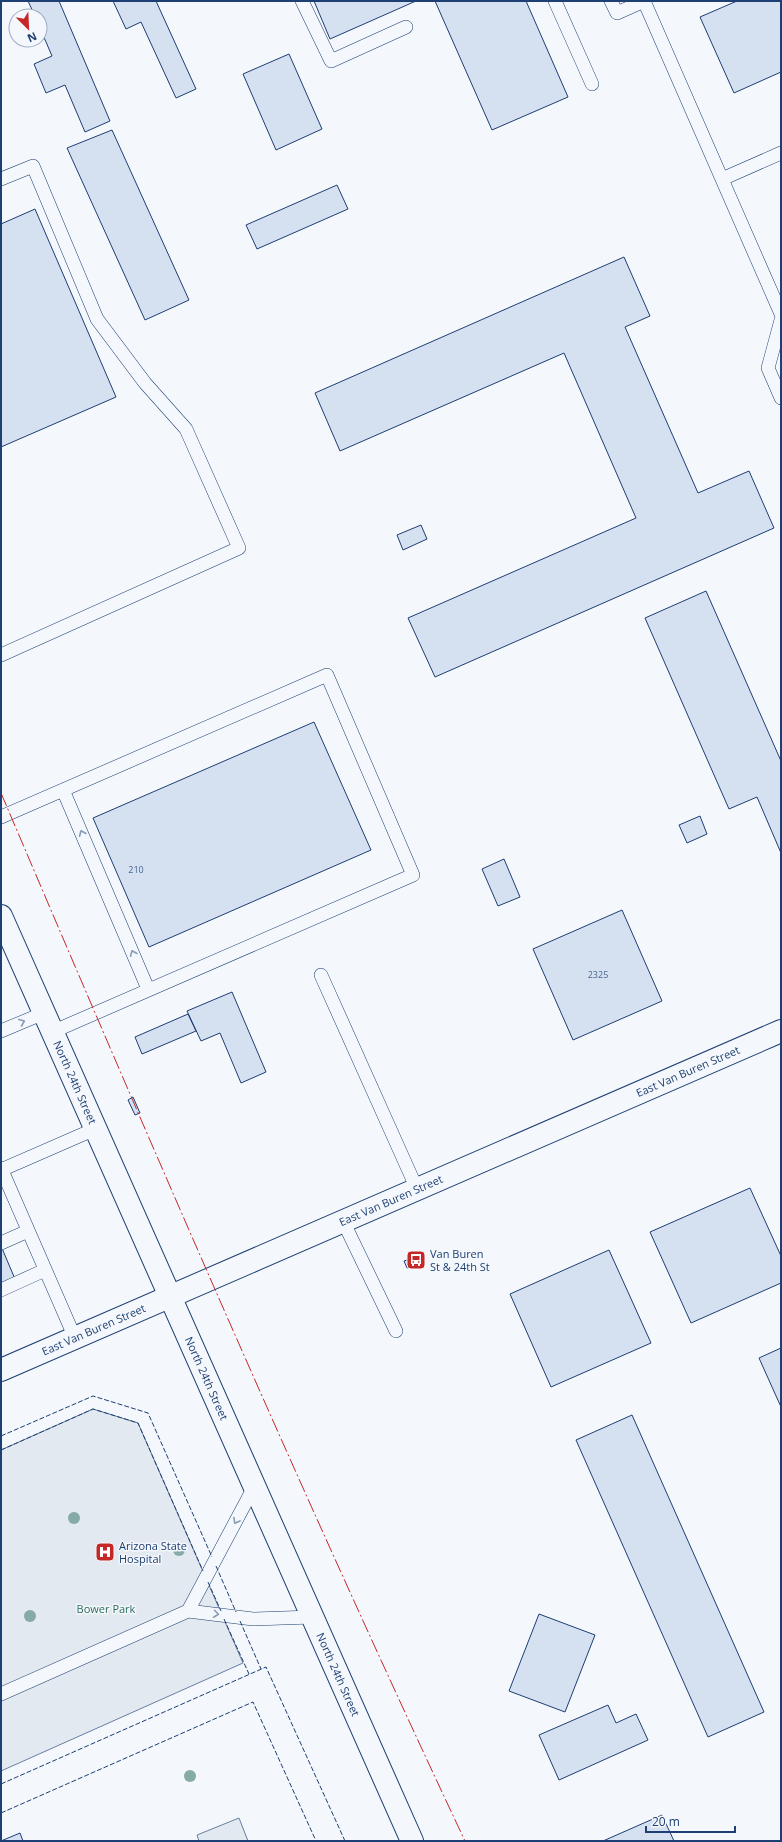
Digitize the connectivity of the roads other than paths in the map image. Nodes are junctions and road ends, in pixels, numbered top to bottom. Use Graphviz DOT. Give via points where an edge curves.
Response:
graph roads {
  1 [pos="302,1"];
  2 [pos="555,1"];
  3 [pos="611,1"];
  4 [pos="644,1"];
  5 [pos="406,27"];
  6 [pos="592,84"];
  7 [pos="781,154"];
  8 [pos="1,179"];
  9 [pos="722,179"];
  10 [pos="781,314"];
  11 [pos="781,320"];
  12 [pos="781,398"];
  13 [pos="1,655"];
  14 [pos="63,790"];
  15 [pos="1,817"];
  16 [pos="1,918"];
  17 [pos="321,975"];
  18 [pos="148,989"];
  19 [pos="48,1022"];
  20 [pos="1,1031"];
  21 [pos="781,1031"];
  22 [pos="95,1129"];
  23 [pos="1,1169"];
  24 [pos="416,1189"];
  25 [pos="343,1221"];
  26 [pos="28,1231"];
  27 [pos="1,1243"];
  28 [pos="45,1270"];
  29 [pos="1,1290"];
  30 [pos="169,1297"];
  31 [pos="396,1331"];
  32 [pos="75,1338"];
  33 [pos="1,1370"];
  34 [pos="254,1487"];
  35 [pos="188,1611"];
  36 [pos="312,1617"];
  37 [pos="1,1694"];
  38 [pos="412,1841"];
  1 -- 5 [label="lane" via="331,61"];
  2 -- 6 [label="lane"];
  3 -- 4 [label="lane" via="617,13"];
  4 -- 9 [label="lane"];
  7 -- 9 [label="lane"];
  8 -- 13 [label="lane" via="33,166 97,319 145,382 186,429 239,548"];
  9 -- 10 [label="lane"];
  11 -- 12 [label="lane" via="768,368"];
  14 -- 15 [label="lane"];
  18 -- 14 [label="lane, one-way"];
  14 -- 18 [label="lane" via="327,675 414,875"];
  16 -- 19 [label="main road, North 24th Street"];
  17 -- 24 [label="lane"];
  18 -- 19 [label="lane"];
  20 -- 19 [label="lane, one-way"];
  19 -- 22 [label="main road, North 24th Street"];
  21 -- 24 [label="main road, East Van Buren Street"];
  22 -- 23 [label="lane"];
  22 -- 30 [label="main road, North 24th Street"];
  23 -- 26 [label="lane"];
  24 -- 25 [label="main road, East Van Buren Street"];
  25 -- 30 [label="main road, East Van Buren Street"];
  25 -- 31 [label="lane"];
  26 -- 27 [label="lane"];
  26 -- 28 [label="lane"];
  28 -- 29 [label="lane"];
  28 -- 32 [label="lane"];
  30 -- 32 [label="main road, East Van Buren Street"];
  30 -- 34 [label="main road, North 24th Street"];
  32 -- 33 [label="main road, East Van Buren Street"];
  34 -- 35 [label="lane, one-way"];
  34 -- 36 [label="main road, North 24th Street"];
  35 -- 36 [label="lane, one-way" via="254,1619"];
  35 -- 37 [label="lane"];
  36 -- 38 [label="main road, North 24th Street"];
}
